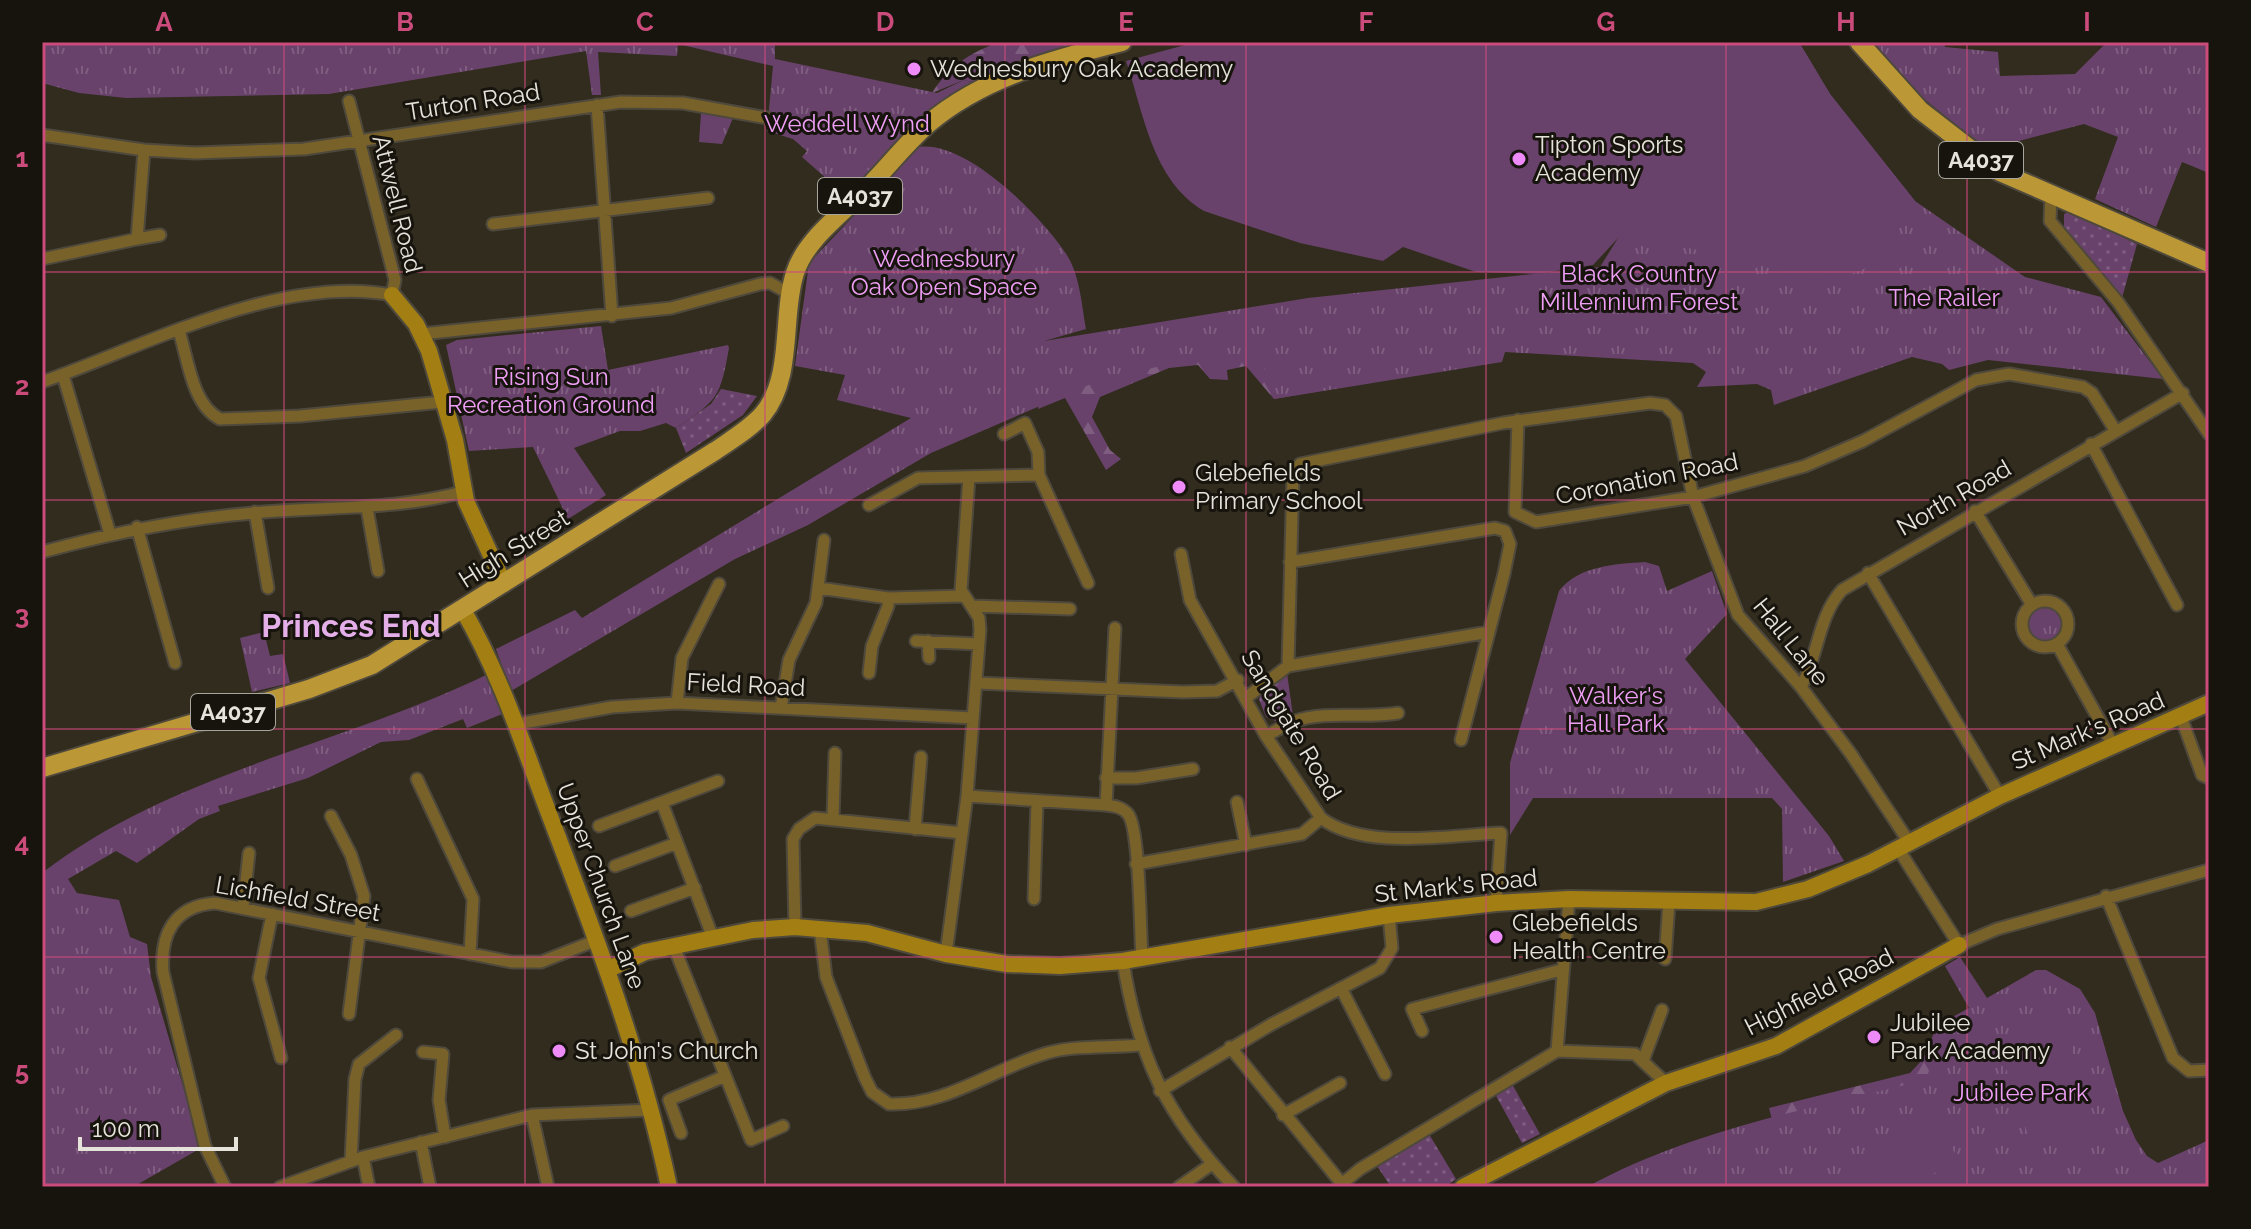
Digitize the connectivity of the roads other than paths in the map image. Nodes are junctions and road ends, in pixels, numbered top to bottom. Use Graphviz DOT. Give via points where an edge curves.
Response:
graph roads {
  1 [pos="1122,42"];
  2 [pos="1859,42"];
  3 [pos="349,101"];
  4 [pos="597,105"];
  5 [pos="767,118"];
  6 [pos="42,135"];
  7 [pos="357,143"];
  8 [pos="144,150"];
  9 [pos="2051,195"];
  10 [pos="708,198"];
  11 [pos="605,212"];
  12 [pos="493,224"];
  13 [pos="160,235"];
  14 [pos="137,239"];
  15 [pos="42,259"];
  16 [pos="2209,263"];
  17 [pos="790,294"];
  18 [pos="392,295"];
  19 [pos="612,316"];
  20 [pos="179,331"];
  21 [pos="421,334"];
  22 [pos="63,375"];
  23 [pos="42,382"];
  24 [pos="2183,393"];
  25 [pos="442,402"];
  26 [pos="1518,420"];
  27 [pos="2115,430"];
  28 [pos="1004,434"];
  29 [pos="2209,434"];
  30 [pos="2091,444"];
  31 [pos="1039,475"];
  32 [pos="969,477"];
  33 [pos="466,491"];
  34 [pos="1693,497"];
  35 [pos="869,505"];
  36 [pos="367,508"];
  37 [pos="1975,511"];
  38 [pos="255,512"];
  39 [pos="137,527"];
  40 [pos="110,534"];
  41 [pos="824,540"];
  42 [pos="42,552"];
  43 [pos="1181,554"];
  44 [pos="1290,562"];
  45 [pos="378,571"];
  46 [pos="1868,573"];
  47 [pos="1088,583"];
  48 [pos="504,584"];
  49 [pos="719,584"];
  50 [pos="268,588"];
  51 [pos="819,588"];
  52 [pos="963,596"];
  53 [pos="888,598"];
  54 [pos="2032,605"];
  55 [pos="2177,605"];
  56 [pos="972,606"];
  57 [pos="1070,609"];
  58 [pos="463,610"];
  59 [pos="1115,628"];
  60 [pos="1489,632"];
  61 [pos="978,644"];
  62 [pos="2057,644"];
  63 [pos="929,658"];
  64 [pos="175,663"];
  65 [pos="1288,666"];
  66 [pos="869,673"];
  67 [pos="1238,680"];
  68 [pos="977,683"];
  69 [pos="1801,687"];
  70 [pos="1109,691"];
  71 [pos="1247,697"];
  72 [pos="677,703"];
  73 [pos="2209,703"];
  74 [pos="781,708"];
  75 [pos="1398,713"];
  76 [pos="2181,717"];
  77 [pos="973,718"];
  78 [pos="517,724"];
  79 [pos="1266,736"];
  80 [pos="1461,740"];
  81 [pos="2112,743"];
  82 [pos="835,753"];
  83 [pos="921,757"];
  84 [pos="42,768"];
  85 [pos="1193,769"];
  86 [pos="1106,778"];
  87 [pos="2209,778"];
  88 [pos="417,779"];
  89 [pos="718,781"];
  90 [pos="967,796"];
  91 [pos="2000,796"];
  92 [pos="1037,801"];
  93 [pos="1237,802"];
  94 [pos="662,803"];
  95 [pos="1106,805"];
  96 [pos="331,816"];
  97 [pos="833,818"];
  98 [pos="1321,818"];
  99 [pos="599,826"];
  100 [pos="915,829"];
  101 [pos="962,833"];
  102 [pos="677,843"];
  103 [pos="1246,845"];
  104 [pos="1904,846"];
  105 [pos="249,853"];
  106 [pos="1136,864"];
  107 [pos="615,866"];
  108 [pos="2209,870"];
  109 [pos="695,888"];
  110 [pos="2106,896"];
  111 [pos="1034,899"];
  112 [pos="1569,899"];
  113 [pos="1669,902"];
  114 [pos="1496,903"];
  115 [pos="243,908"];
  116 [pos="631,911"];
  117 [pos="272,914"];
  118 [pos="1389,915"];
  119 [pos="795,927"];
  120 [pos="820,929"];
  121 [pos="361,931"];
  122 [pos="713,938"];
  123 [pos="597,940"];
  124 [pos="1959,945"];
  125 [pos="674,947"];
  126 [pos="470,954"];
  127 [pos="946,954"];
  128 [pos="1142,957"];
  129 [pos="1665,959"];
  130 [pos="1123,961"];
  131 [pos="614,967"];
  132 [pos="1561,970"];
  133 [pos="1341,988"];
  134 [pos="1662,1010"];
  135 [pos="349,1014"];
  136 [pos="1422,1031"];
  137 [pos="396,1035"];
  138 [pos="1140,1045"];
  139 [pos="1230,1047"];
  140 [pos="1557,1051"];
  141 [pos="423,1052"];
  142 [pos="281,1058"];
  143 [pos="1644,1058"];
  144 [pos="2209,1070"];
  145 [pos="1385,1074"];
  146 [pos="725,1076"];
  147 [pos="1340,1083"];
  148 [pos="1666,1083"];
  149 [pos="1160,1091"];
  150 [pos="651,1110"];
  151 [pos="532,1115"];
  152 [pos="1283,1115"];
  153 [pos="783,1126"];
  154 [pos="681,1133"];
  155 [pos="445,1137"];
  156 [pos="421,1142"];
  157 [pos="357,1159"];
  158 [pos="1212,1164"];
  159 [pos="1340,1186"];
  160 [pos="225,1187"];
  161 [pos="280,1187"];
  162 [pos="369,1187"];
  163 [pos="430,1187"];
  164 [pos="548,1187"];
  165 [pos="669,1187"];
  166 [pos="1179,1187"];
  167 [pos="1234,1187"];
  168 [pos="1463,1187"];
  1 -- 17 [label="main road, High Street / A4037" via="1007,76 962,98 903,148 808,248"];
  2 -- 9 [label="main road, A4037" via="1920,110 1981,160"];
  3 -- 7 [label="street, Attwell Road"];
  4 -- 5 [label="street, Turton Road" via="683,103"];
  4 -- 7 [label="street, Turton Road"];
  4 -- 11 [label="street"];
  6 -- 8 [label="street, Turton Road"];
  7 -- 8 [label="street, Turton Road" via="273,151"];
  7 -- 18 [label="street, Attwell Road" via="395,280"];
  8 -- 14 [label="street"];
  9 -- 16 [label="main road, A4037"];
  9 -- 24 [label="street" via="2050,221 2118,302"];
  10 -- 11 [label="street"];
  11 -- 12 [label="street"];
  11 -- 19 [label="street"];
  13 -- 14 [label="street"];
  14 -- 15 [label="street"];
  17 -- 19 [label="street" via="770,283 760,284 695,303"];
  17 -- 48 [label="main road, High Street / A4037" via="776,390 761,416 701,461"];
  18 -- 20 [label="street" via="320,291"];
  18 -- 21 [label="street, Attwell Road"];
  19 -- 21 [label="street"];
  20 -- 22 [label="street"];
  20 -- 25 [label="street" via="201,401 220,419"];
  21 -- 25 [label="street, Attwell Road"];
  22 -- 23 [label="street"];
  22 -- 40 [label="street"];
  24 -- 27 [label="street, North Road"];
  24 -- 29 [label="street"];
  25 -- 33 [label="street, Attwell Road"];
  26 -- 34 [label="street, Hall Lane" via="1665,405 1676,416"];
  26 -- 34 [label="street, Coronation Road" via="1515,512 1525,520"];
  26 -- 44 [label="street" via="1307,460 1295,467"];
  27 -- 30 [label="street, North Road"];
  27 -- 34 [label="street, Coronation Road" via="2083,387 1993,376 1963,385 1832,455"];
  28 -- 31 [label="street" via="1025,423 1038,452"];
  30 -- 37 [label="street, North Road"];
  30 -- 55 [label="street"];
  31 -- 32 [label="street"];
  31 -- 47 [label="street"];
  32 -- 35 [label="street" via="918,478"];
  32 -- 52 [label="street"];
  33 -- 36 [label="street"];
  33 -- 48 [label="street, Attwell Road"];
  34 -- 69 [label="street, Hall Lane" via="1734,607"];
  36 -- 38 [label="street"];
  36 -- 45 [label="street"];
  37 -- 46 [label="street, North Road"];
  37 -- 54 [label="street"];
  38 -- 39 [label="street"];
  38 -- 50 [label="street"];
  39 -- 40 [label="street"];
  39 -- 64 [label="street"];
  40 -- 42 [label="street"];
  41 -- 51 [label="street"];
  43 -- 67 [label="street, Sandgate Road" via="1190,600"];
  44 -- 60 [label="street" via="1495,528 1505,531 1510,544"];
  44 -- 65 [label="street"];
  46 -- 69 [label="street, North Road" via="1832,602 1815,661"];
  46 -- 91 [label="street"];
  48 -- 58 [label="main road, High Street / A4037"];
  49 -- 72 [label="street" via="682,658"];
  51 -- 53 [label="street"];
  51 -- 74 [label="street" via="789,660"];
  52 -- 53 [label="street"];
  52 -- 56 [label="street"];
  53 -- 66 [label="street"];
  54 -- 62 [label="street" via="2024,614 2026,637 2035,645"];
  54 -- 62 [label="street" via="2049,601 2065,611 2068,629"];
  56 -- 57 [label="street"];
  56 -- 61 [label="street" via="979,618"];
  58 -- 78 [label="street, Upper Church Lane" via="490,657"];
  58 -- 84 [label="main road, High Street / A4037" via="396,652 336,679"];
  59 -- 70 [label="street"];
  60 -- 65 [label="street"];
  60 -- 80 [label="street"];
  61 -- 63 [label="street" via="922,641"];
  61 -- 68 [label="street"];
  62 -- 81 [label="street"];
  65 -- 71 [label="street"];
  67 -- 70 [label="street" via="1217,691"];
  67 -- 71 [label="street, Sandgate Road"];
  68 -- 70 [label="street"];
  68 -- 77 [label="street"];
  69 -- 104 [label="street, Hall Lane" via="1851,754"];
  70 -- 86 [label="street"];
  71 -- 79 [label="street, Sandgate Road"];
  72 -- 74 [label="street, Field Road"];
  72 -- 78 [label="street, Field Road" via="599,709"];
  73 -- 76 [label="street, St Mark's Road"];
  74 -- 77 [label="street, Field Road"];
  75 -- 79 [label="street" via="1319,716"];
  76 -- 81 [label="street, St Mark's Road"];
  76 -- 87 [label="street" via="2202,775"];
  77 -- 90 [label="street"];
  78 -- 123 [label="street, Upper Church Lane"];
  79 -- 98 [label="street, Sandgate Road"];
  81 -- 91 [label="street, St Mark's Road"];
  82 -- 97 [label="street"];
  83 -- 100 [label="street"];
  85 -- 86 [label="street"];
  86 -- 95 [label="street"];
  88 -- 126 [label="street" via="473,899"];
  89 -- 94 [label="street"];
  90 -- 92 [label="street"];
  90 -- 101 [label="street"];
  91 -- 104 [label="street, St Mark's Road"];
  92 -- 95 [label="street"];
  92 -- 111 [label="street"];
  93 -- 103 [label="street"];
  94 -- 99 [label="street"];
  94 -- 102 [label="street"];
  95 -- 106 [label="street" via="1118,807 1134,825"];
  96 -- 121 [label="street" via="364,896"];
  97 -- 100 [label="street"];
  97 -- 119 [label="street" via="815,818 793,839"];
  98 -- 103 [label="street" via="1302,834"];
  98 -- 114 [label="street, Sandgate Road" via="1347,833 1369,837 1501,833"];
  100 -- 101 [label="street"];
  101 -- 127 [label="street"];
  102 -- 107 [label="street"];
  102 -- 109 [label="street"];
  103 -- 106 [label="street"];
  104 -- 113 [label="street, St Mark's Road" via="1808,889 1756,902"];
  104 -- 124 [label="street, Hall Lane"];
  105 -- 115 [label="street"];
  106 -- 128 [label="street"];
  108 -- 110 [label="street, Highfield Road"];
  109 -- 116 [label="street"];
  109 -- 122 [label="street"];
  110 -- 124 [label="street, Highfield Road"];
  110 -- 144 [label="street" via="2173,1058 2189,1071"];
  112 -- 113 [label="street, St Mark's Road"];
  112 -- 114 [label="street, St Mark's Road"];
  112 -- 132 [label="street"];
  113 -- 129 [label="street"];
  114 -- 118 [label="street, St Mark's Road"];
  115 -- 117 [label="street, Lichfield Street"];
  115 -- 160 [label="street, Lichfield Street" via="215,903 185,911 167,929 161,950 205,1146"];
  117 -- 121 [label="street, Lichfield Street"];
  117 -- 142 [label="street" via="259,978"];
  118 -- 128 [label="street, St Mark's Road"];
  118 -- 133 [label="street" via="1392,948 1385,963"];
  119 -- 120 [label="street, St Mark's Road"];
  119 -- 122 [label="street, St Mark's Road"];
  120 -- 127 [label="street, St Mark's Road" via="867,933"];
  120 -- 138 [label="street" via="826,977 859,1064 872,1092 889,1104 938,1099 1050,1052"];
  121 -- 126 [label="street, Lichfield Street"];
  121 -- 135 [label="street"];
  122 -- 125 [label="street, St Mark's Road"];
  123 -- 126 [label="street, Lichfield Street" via="541,962"];
  123 -- 131 [label="street, Upper Church Lane"];
  124 -- 148 [label="street, Highfield Road" via="1776,1046"];
  125 -- 131 [label="street, St Mark's Road" via="634,955"];
  125 -- 146 [label="street"];
  127 -- 130 [label="street, St Mark's Road" via="1060,966"];
  128 -- 130 [label="street, St Mark's Road"];
  130 -- 138 [label="street"];
  131 -- 150 [label="street, Upper Church Lane"];
  132 -- 136 [label="street" via="1412,1009"];
  132 -- 140 [label="street"];
  133 -- 139 [label="street"];
  133 -- 145 [label="street"];
  134 -- 143 [label="street"];
  137 -- 157 [label="street" via="359,1064"];
  138 -- 149 [label="street"];
  139 -- 149 [label="street"];
  139 -- 152 [label="street"];
  140 -- 143 [label="street"];
  140 -- 159 [label="street"];
  141 -- 155 [label="street" via="443,1054 439,1100"];
  143 -- 148 [label="street"];
  146 -- 153 [label="street" via="751,1140"];
  146 -- 154 [label="street" via="669,1100"];
  147 -- 152 [label="street"];
  148 -- 168 [label="street, Highfield Road"];
  149 -- 158 [label="street"];
  150 -- 151 [label="street"];
  150 -- 165 [label="street, Upper Church Lane"];
  151 -- 155 [label="street"];
  151 -- 164 [label="street"];
  152 -- 159 [label="street"];
  155 -- 156 [label="street"];
  156 -- 157 [label="street"];
  156 -- 163 [label="street"];
  157 -- 161 [label="street"];
  157 -- 162 [label="street"];
  158 -- 166 [label="street"];
  158 -- 167 [label="street"];
}
